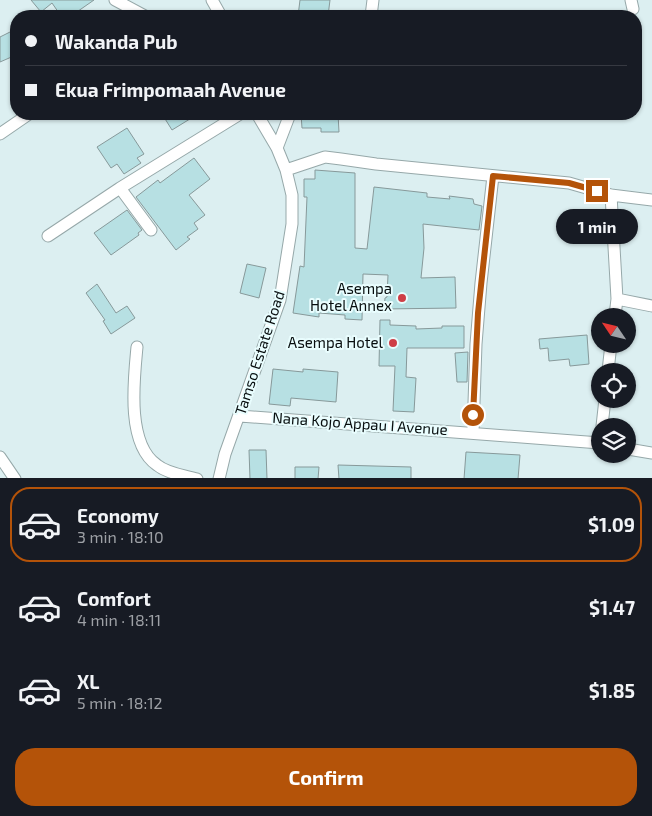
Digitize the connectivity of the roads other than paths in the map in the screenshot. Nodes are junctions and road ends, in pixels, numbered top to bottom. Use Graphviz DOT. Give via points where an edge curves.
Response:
graph roads {
  1 [pos="115,0"];
  2 [pos="134,10"];
  3 [pos="20,120"];
  4 [pos="230,120"];
  5 [pos="261,120"];
  6 [pos="288,120"];
  7 [pos="0,134"];
  8 [pos="277,148"];
  9 [pos="286,170"];
  10 [pos="493,176"];
  11 [pos="120,188"];
  12 [pos="611,195"];
  13 [pos="652,200"];
  14 [pos="151,230"];
  15 [pos="48,236"];
  16 [pos="617,299"];
  17 [pos="652,306"];
  18 [pos="616,308"];
  19 [pos="137,347"];
  20 [pos="240,416"];
  21 [pos="473,432"];
  22 [pos="591,441"];
  23 [pos="636,450"];
  24 [pos="652,453"];
  25 [pos="0,457"];
  26 [pos="15,478"];
  27 [pos="197,478"];
  28 [pos="219,478"];
  1 -- 2 [label="street"];
  3 -- 7 [label="street"];
  4 -- 11 [label="street"];
  5 -- 8 [label="street, Tamso Estate Road"];
  6 -- 8 [label="street"];
  8 -- 9 [label="street, Tamso Estate Road"];
  9 -- 10 [label="street" via="325,158"];
  9 -- 20 [label="street, Tamso Estate Road" via="292,195 292,224 280,300"];
  10 -- 12 [label="street" via="569,183"];
  10 -- 21 [label="street" via="476,335"];
  11 -- 14 [label="street"];
  11 -- 15 [label="street"];
  12 -- 13 [label="street"];
  12 -- 16 [label="street"];
  16 -- 17 [label="street"];
  16 -- 18 [label="street"];
  19 -- 27 [label="street" via="134,411 145,453 153,463 167,471"];
  20 -- 21 [label="street, Nana Kojo Appau I Avenue"];
  20 -- 28 [label="street, Tamso Estate Road"];
  21 -- 22 [label="street, Nana Kojo Appau I Avenue"];
  23 -- 24 [label="street"];
  25 -- 26 [label="street"];
}
